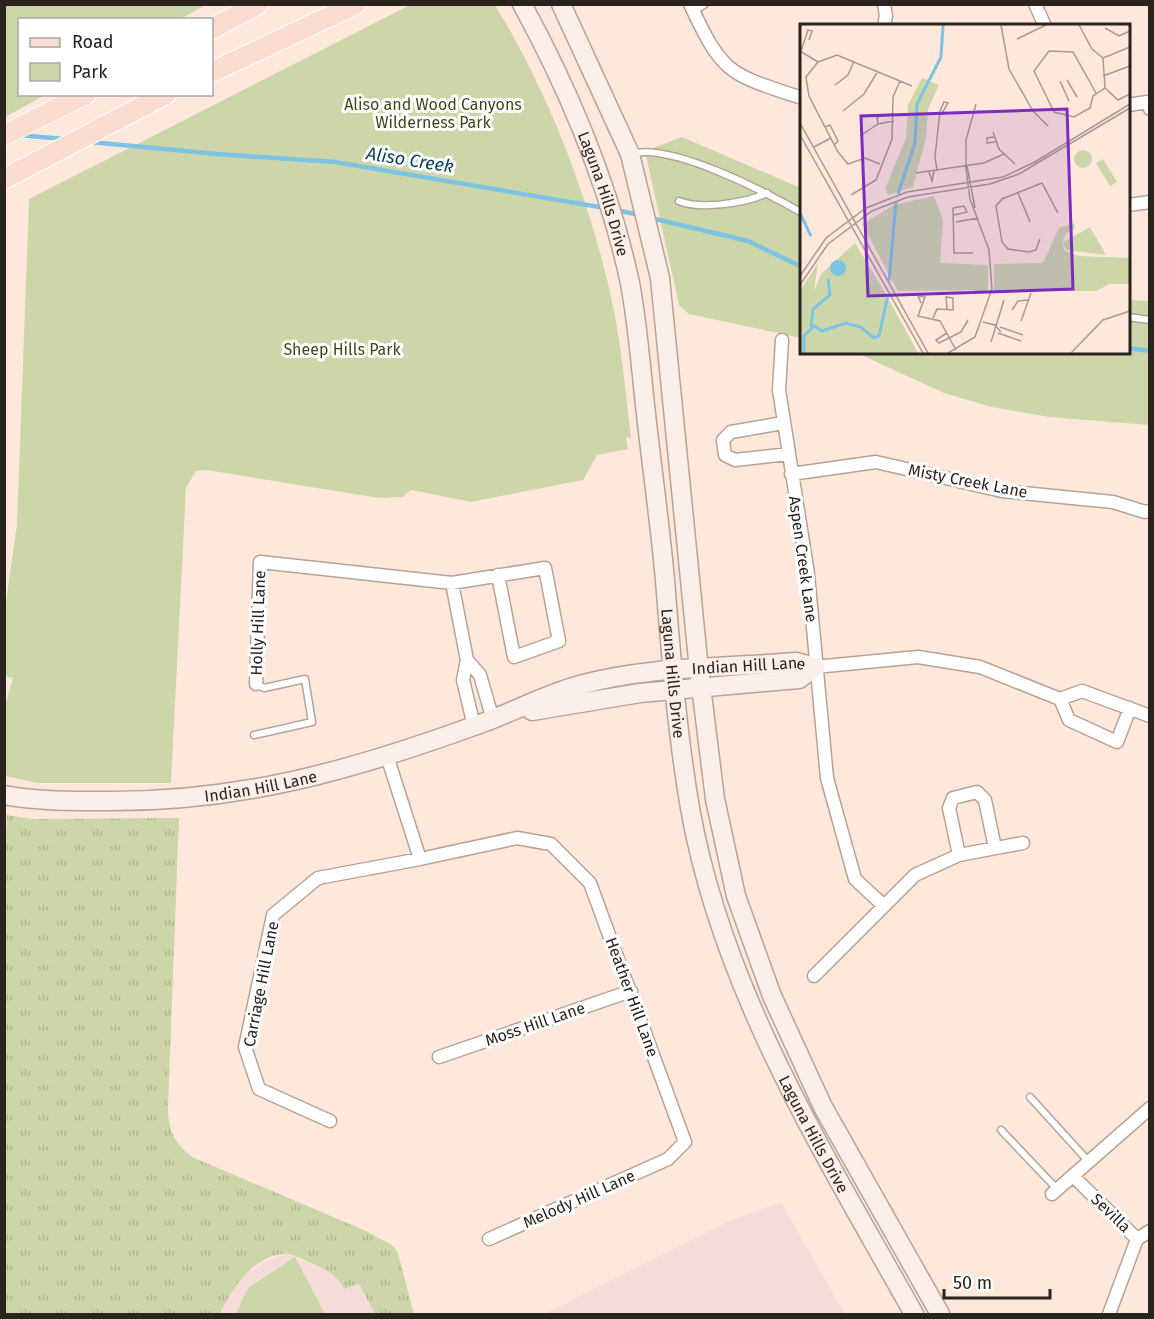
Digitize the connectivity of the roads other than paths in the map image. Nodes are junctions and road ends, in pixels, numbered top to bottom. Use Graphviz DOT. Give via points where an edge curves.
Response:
graph roads {
  1 [pos="258,4"];
  2 [pos="356,4"];
  3 [pos="522,4"];
  4 [pos="561,4"];
  5 [pos="705,4"];
  6 [pos="884,4"];
  7 [pos="1035,4"];
  8 [pos="692,8"];
  9 [pos="884,24"];
  10 [pos="1045,24"];
  11 [pos="213,28"];
  12 [pos="213,72"];
  13 [pos="162,96"];
  14 [pos="81,97"];
  15 [pos="800,98"];
  16 [pos="1130,105"];
  17 [pos="1149,109"];
  18 [pos="4,135"];
  19 [pos="632,158"];
  20 [pos="4,179"];
  21 [pos="767,193"];
  22 [pos="679,201"];
  23 [pos="1149,202"];
  24 [pos="1130,205"];
  25 [pos="800,212"];
  26 [pos="1130,317"];
  27 [pos="1149,320"];
  28 [pos="782,339"];
  29 [pos="783,423"];
  30 [pos="788,454"];
  31 [pos="791,474"];
  32 [pos="1148,514"];
  33 [pos="498,575"];
  34 [pos="452,583"];
  35 [pos="467,660"];
  36 [pos="815,667"];
  37 [pos="671,670"];
  38 [pos="700,679"];
  39 [pos="256,684"];
  40 [pos="674,690"];
  41 [pos="1060,699"];
  42 [pos="1130,708"];
  43 [pos="500,717"];
  44 [pos="1149,717"];
  45 [pos="474,726"];
  46 [pos="254,735"];
  47 [pos="387,756"];
  48 [pos="4,795"];
  49 [pos="1023,843"];
  50 [pos="550,844"];
  51 [pos="995,848"];
  52 [pos="959,855"];
  53 [pos="420,859"];
  54 [pos="884,906"];
  55 [pos="814,976"];
  56 [pos="631,991"];
  57 [pos="439,1057"];
  58 [pos="1029,1097"];
  59 [pos="1149,1108"];
  60 [pos="330,1121"];
  61 [pos="1001,1130"];
  62 [pos="668,1159"];
  63 [pos="1090,1163"];
  64 [pos="1074,1177"];
  65 [pos="1055,1192"];
  66 [pos="1149,1231"];
  67 [pos="489,1239"];
  68 [pos="1137,1239"];
  69 [pos="914,1314"];
  70 [pos="940,1314"];
  71 [pos="1109,1314"];
  1 -- 11 [label="main road"];
  2 -- 12 [label="main road"];
  3 -- 37 [label="main road, Laguna Hills Drive" via="546,47 591,149 629,280"];
  4 -- 19 [label="main road, Laguna Hills Drive"];
  5 -- 8 [label="lane"];
  6 -- 9 [label="street"];
  7 -- 10 [label="street"];
  8 -- 15 [label="street" via="709,45 725,65 741,78"];
  13 -- 20 [label="main road"];
  14 -- 18 [label="main road"];
  16 -- 17 [label="street" via="1147,102"];
  19 -- 21 [label="lane" via="642,151 683,158"];
  19 -- 38 [label="main road, Laguna Hills Drive" via="660,278"];
  21 -- 22 [label="lane" via="753,200 691,206"];
  21 -- 25 [label="lane"];
  23 -- 24 [label="street"];
  26 -- 27 [label="lane"];
  28 -- 29 [label="street, Aspen Creek Lane" via="778,390"];
  29 -- 30 [label="street, Aspen Creek Lane"];
  29 -- 30 [label="street" via="731,432 723,440 725,455 735,460"];
  30 -- 31 [label="street, Aspen Creek Lane"];
  31 -- 32 [label="street, Misty Creek Lane" via="876,462 1002,490 1113,502"];
  31 -- 36 [label="street, Aspen Creek Lane" via="808,574"];
  33 -- 33 [label="street" via="514,657 559,641 545,568"];
  33 -- 34 [label="street"];
  34 -- 35 [label="street"];
  34 -- 39 [label="street, Holly Hill Lane" via="260,562"];
  35 -- 43 [label="street" via="480,675"];
  35 -- 45 [label="street" via="463,680"];
  36 -- 38 [label="main road, Indian Hill Lane" via="796,662"];
  36 -- 41 [label="street, Indian Hill Lane" via="918,657 980,666"];
  36 -- 54 [label="street, Aspen Creek Lane" via="827,778 855,879"];
  37 -- 38 [label="main road, Indian Hill Lane"];
  37 -- 40 [label="main road, Laguna Hills Drive"];
  37 -- 43 [label="main road, Indian Hill Lane" via="578,685"];
  38 -- 40 [label="main road, Indian Hill Lane"];
  38 -- 70 [label="main road, Laguna Hills Drive" via="715,799 736,896 772,996 823,1107"];
  39 -- 46 [label="lane" via="264,688 305,679 312,722"];
  40 -- 43 [label="main road, Indian Hill Lane"];
  40 -- 69 [label="main road, Laguna Hills Drive" via="690,810 715,904 747,996 802,1115"];
  41 -- 42 [label="street" via="1082,691"];
  41 -- 42 [label="street" via="1069,720 1118,742"];
  42 -- 44 [label="street"];
  43 -- 45 [label="main road, Indian Hill Lane"];
  45 -- 47 [label="main road, Indian Hill Lane"];
  47 -- 48 [label="main road, Indian Hill Lane" via="271,787 213,797 107,802 40,801"];
  47 -- 53 [label="street"];
  49 -- 51 [label="street"];
  50 -- 53 [label="street, Carriage Hill Lane" via="517,838"];
  50 -- 56 [label="street, Heather Hill Lane" via="590,883"];
  51 -- 52 [label="street"];
  51 -- 52 [label="street" via="985,800 977,792 953,798 949,808"];
  52 -- 54 [label="street" via="915,875"];
  53 -- 60 [label="street, Carriage Hill Lane" via="318,878 273,915 245,1047 259,1089"];
  54 -- 55 [label="street"];
  56 -- 57 [label="street, Moss Hill Lane"];
  56 -- 62 [label="street, Heather Hill Lane" via="685,1142"];
  58 -- 63 [label="lane"];
  59 -- 63 [label="street"];
  61 -- 65 [label="lane"];
  62 -- 67 [label="street, Melody Hill Lane"];
  63 -- 64 [label="street"];
  64 -- 65 [label="street"];
  64 -- 68 [label="street, Sevilla"];
  66 -- 68 [label="street, Sevilla"];
  68 -- 71 [label="street"];
}
